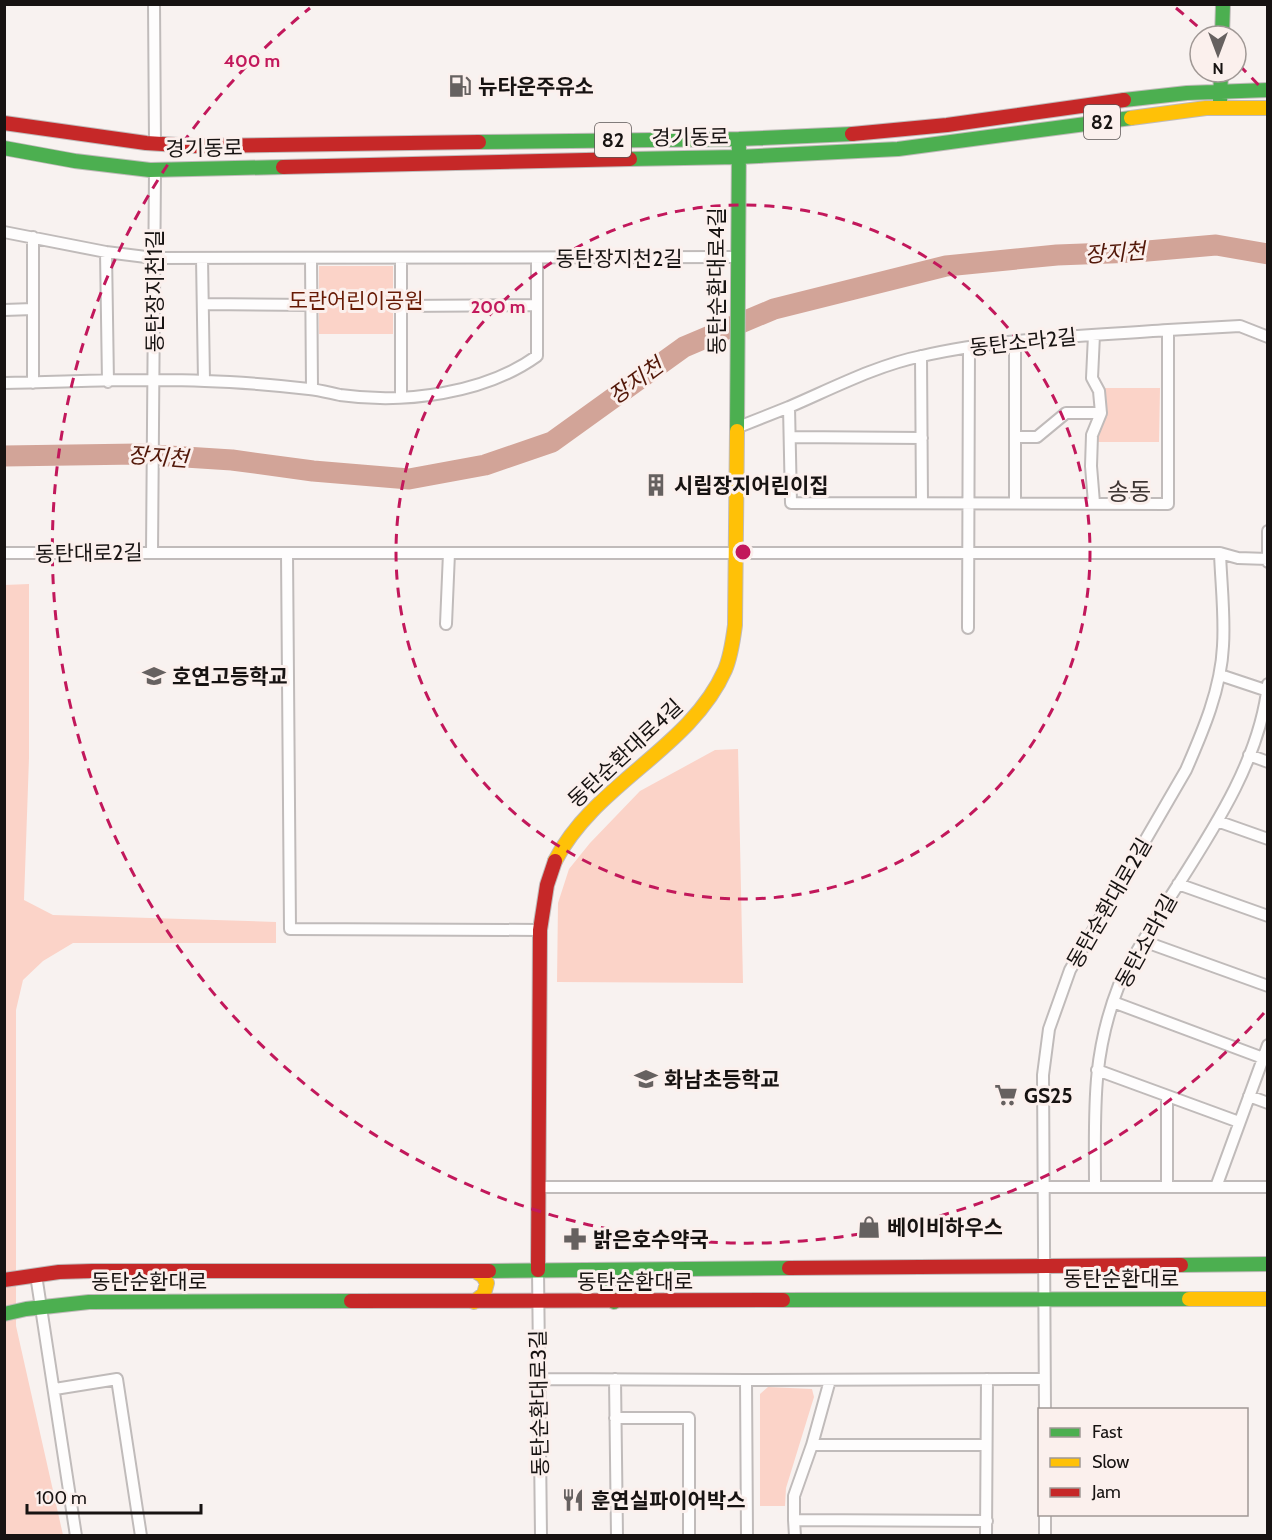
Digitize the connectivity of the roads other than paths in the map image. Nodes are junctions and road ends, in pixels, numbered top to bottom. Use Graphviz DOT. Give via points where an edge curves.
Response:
graph roads {
  1 [pos="154,4"];
  2 [pos="1223,4"];
  3 [pos="1222,24"];
  4 [pos="1220,84"];
  5 [pos="1220,90"];
  6 [pos="1268,90"];
  7 [pos="1220,108"];
  8 [pos="1268,108"];
  9 [pos="4,123"];
  10 [pos="739,139"];
  11 [pos="155,144"];
  12 [pos="4,150"];
  13 [pos="738,157"];
  14 [pos="155,170"];
  15 [pos="4,232"];
  16 [pos="33,237"];
  17 [pos="106,252"];
  18 [pos="737,257"];
  19 [pos="154,258"];
  20 [pos="202,258"];
  21 [pos="311,258"];
  22 [pos="401,258"];
  23 [pos="537,258"];
  24 [pos="203,304"];
  25 [pos="311,305"];
  26 [pos="537,305"];
  27 [pos="401,306"];
  28 [pos="33,309"];
  29 [pos="4,310"];
  30 [pos="1168,330"];
  31 [pos="1094,335"];
  32 [pos="1268,337"];
  33 [pos="1015,343"];
  34 [pos="969,347"];
  35 [pos="921,356"];
  36 [pos="154,381"];
  37 [pos="204,381"];
  38 [pos="33,382"];
  39 [pos="108,382"];
  40 [pos="4,383"];
  41 [pos="312,389"];
  42 [pos="401,396"];
  43 [pos="789,407"];
  44 [pos="1101,413"];
  45 [pos="736,428"];
  46 [pos="790,437"];
  47 [pos="1015,437"];
  48 [pos="922,438"];
  49 [pos="1094,502"];
  50 [pos="922,503"];
  51 [pos="969,503"];
  52 [pos="1015,503"];
  53 [pos="153,531"];
  54 [pos="1268,531"];
  55 [pos="4,553"];
  56 [pos="152,553"];
  57 [pos="287,553"];
  58 [pos="449,553"];
  59 [pos="735,553"];
  60 [pos="969,553"];
  61 [pos="1220,553"];
  62 [pos="1267,560"];
  63 [pos="446,624"];
  64 [pos="968,628"];
  65 [pos="1220,675"];
  66 [pos="1268,684"];
  67 [pos="1267,691"];
  68 [pos="1249,755"];
  69 [pos="1268,762"];
  70 [pos="1217,821"];
  71 [pos="1268,839"];
  72 [pos="1178,884"];
  73 [pos="1268,916"];
  74 [pos="540,930"];
  75 [pos="1143,940"];
  76 [pos="1268,986"];
  77 [pos="1113,1002"];
  78 [pos="1268,1046"];
  79 [pos="1263,1058"];
  80 [pos="1097,1070"];
  81 [pos="1167,1096"];
  82 [pos="1249,1096"];
  83 [pos="1268,1103"];
  84 [pos="1239,1122"];
  85 [pos="538,1187"];
  86 [pos="1044,1187"];
  87 [pos="1095,1187"];
  88 [pos="1167,1187"];
  89 [pos="1216,1187"];
  90 [pos="1268,1187"];
  91 [pos="1268,1264"];
  92 [pos="1044,1266"];
  93 [pos="715,1269"];
  94 [pos="538,1270"];
  95 [pos="475,1271"];
  96 [pos="36,1275"];
  97 [pos="4,1280"];
  98 [pos="1268,1299"];
  99 [pos="1044,1300"];
  100 [pos="474,1302"];
  101 [pos="538,1302"];
  102 [pos="614,1302"];
  103 [pos="42,1307"];
  104 [pos="4,1314"];
  105 [pos="539,1378"];
  106 [pos="615,1379"];
  107 [pos="987,1379"];
  108 [pos="1044,1379"];
  109 [pos="746,1380"];
  110 [pos="830,1380"];
  111 [pos="55,1389"];
  112 [pos="1044,1408"];
  113 [pos="615,1418"];
  114 [pos="812,1445"];
  115 [pos="986,1445"];
  116 [pos="1045,1516"];
  117 [pos="794,1520"];
  118 [pos="987,1521"];
  119 [pos="76,1536"];
  120 [pos="141,1536"];
  121 [pos="541,1536"];
  122 [pos="617,1536"];
  123 [pos="689,1536"];
  124 [pos="747,1536"];
  125 [pos="795,1536"];
  126 [pos="986,1536"];
  127 [pos="1045,1536"];
  1 -- 11 [label="street"];
  2 -- 3 [label="main road"];
  4 -- 5 [label="main road"];
  5 -- 6 [label="main road, 경기동로 / 82"];
  5 -- 7 [label="main road"];
  5 -- 10 [label="main road, 경기동로 / 82" via="947,125"];
  7 -- 8 [label="main road, 경기동로 / 82"];
  7 -- 13 [label="main road, 경기동로 / 82" via="898,149"];
  9 -- 11 [label="main road, 경기동로 / 82"];
  10 -- 11 [label="main road, 경기동로 / 82"];
  10 -- 13 [label="main road, 동탄순환대로4길"];
  12 -- 14 [label="main road, 경기동로 / 82"];
  13 -- 14 [label="main road, 경기동로 / 82"];
  13 -- 18 [label="main road, 동탄순환대로4길"];
  14 -- 19 [label="street, 동탄장지천1길"];
  15 -- 16 [label="street, 동탄장지천2길"];
  16 -- 17 [label="street, 동탄장지천2길"];
  16 -- 28 [label="street"];
  17 -- 19 [label="street, 동탄장지천2길"];
  17 -- 39 [label="street"];
  18 -- 23 [label="street, 동탄장지천2길"];
  18 -- 45 [label="main road, 동탄순환대로4길"];
  19 -- 20 [label="street, 동탄장지천2길"];
  19 -- 36 [label="street, 동탄장지천1길"];
  20 -- 21 [label="street, 동탄장지천2길"];
  20 -- 24 [label="street"];
  21 -- 22 [label="street, 동탄장지천2길"];
  21 -- 25 [label="street"];
  22 -- 23 [label="street, 동탄장지천2길"];
  22 -- 27 [label="street"];
  23 -- 26 [label="street, 동탄장지천2길"];
  24 -- 25 [label="street"];
  24 -- 37 [label="street"];
  25 -- 41 [label="street"];
  26 -- 27 [label="street"];
  26 -- 42 [label="street, 동탄장지천2길" via="537,356 521,367 493,380 446,393"];
  27 -- 42 [label="street"];
  28 -- 29 [label="street"];
  28 -- 38 [label="street"];
  30 -- 31 [label="street, 동탄소라2길"];
  30 -- 32 [label="street, 동탄소라2길" via="1240,326"];
  30 -- 49 [label="street" via="1168,504"];
  31 -- 33 [label="street, 동탄소라2길"];
  31 -- 44 [label="street" via="1092,378 1099,391"];
  33 -- 34 [label="street, 동탄소라2길"];
  33 -- 47 [label="street"];
  34 -- 35 [label="street, 동탄소라2길"];
  34 -- 51 [label="street"];
  35 -- 43 [label="street, 동탄소라2길"];
  35 -- 48 [label="street"];
  36 -- 37 [label="street, 동탄장지천2길"];
  36 -- 39 [label="street, 동탄장지천2길"];
  36 -- 53 [label="street, 동탄장지천1길"];
  37 -- 41 [label="street, 동탄장지천2길"];
  38 -- 39 [label="street, 동탄장지천2길"];
  38 -- 40 [label="street, 동탄장지천2길"];
  41 -- 42 [label="street, 동탄장지천2길" via="358,396"];
  43 -- 45 [label="street, 동탄소라2길"];
  43 -- 46 [label="street"];
  44 -- 47 [label="street" via="1066,413 1037,437"];
  44 -- 49 [label="street" via="1092,435"];
  45 -- 59 [label="main road, 동탄순환대로4길"];
  46 -- 48 [label="street"];
  46 -- 50 [label="street" via="791,503"];
  47 -- 52 [label="street"];
  48 -- 50 [label="street"];
  49 -- 52 [label="street"];
  50 -- 51 [label="street"];
  51 -- 52 [label="street"];
  51 -- 60 [label="street"];
  53 -- 56 [label="street, 동탄대로2길"];
  54 -- 62 [label="street"];
  55 -- 56 [label="street, 동탄대로2길"];
  56 -- 57 [label="street"];
  57 -- 58 [label="street"];
  57 -- 74 [label="street" via="290,929"];
  58 -- 59 [label="street"];
  58 -- 63 [label="street"];
  59 -- 60 [label="street"];
  59 -- 74 [label="main road, 동탄순환대로4길" via="735,625 722,676 685,727 592,809 572,833 556,860"];
  60 -- 61 [label="street"];
  60 -- 64 [label="street"];
  61 -- 62 [label="street"];
  61 -- 65 [label="street, 동탄순환대로2길"];
  65 -- 67 [label="street"];
  65 -- 86 [label="street, 동탄순환대로2길" via="1186,770 1091,931 1058,999 1049,1029 1043,1075"];
  66 -- 67 [label="street, 동탄소라1길"];
  67 -- 68 [label="street, 동탄소라1길"];
  68 -- 69 [label="street"];
  68 -- 70 [label="street, 동탄소라1길"];
  70 -- 71 [label="street"];
  70 -- 72 [label="street, 동탄소라1길"];
  72 -- 73 [label="street"];
  72 -- 75 [label="street, 동탄소라1길"];
  74 -- 85 [label="main road, 동탄순환대로4길"];
  75 -- 76 [label="street"];
  75 -- 77 [label="street, 동탄소라1길"];
  77 -- 79 [label="street"];
  77 -- 80 [label="street, 동탄소라1길"];
  78 -- 79 [label="street"];
  79 -- 82 [label="street"];
  80 -- 81 [label="street"];
  80 -- 87 [label="street, 동탄소라1길"];
  81 -- 84 [label="street"];
  81 -- 88 [label="street"];
  82 -- 83 [label="street"];
  82 -- 84 [label="street"];
  84 -- 89 [label="street"];
  85 -- 86 [label="street"];
  85 -- 94 [label="main road, 동탄순환대로4길"];
  86 -- 87 [label="street"];
  86 -- 92 [label="street, 동탄순환대로2길"];
  87 -- 88 [label="street"];
  88 -- 89 [label="street"];
  89 -- 90 [label="street"];
  91 -- 92 [label="main road, 동탄순환대로"];
  92 -- 93 [label="main road, 동탄순환대로"];
  92 -- 99 [label="street, 동탄순환대로2길"];
  93 -- 94 [label="main road, 동탄순환대로"];
  93 -- 102 [label="main road" via="607,1279 605,1290"];
  94 -- 95 [label="main road, 동탄순환대로"];
  94 -- 101 [label="street, 동탄순환대로3길"];
  95 -- 96 [label="main road, 동탄순환대로" via="92,1271"];
  95 -- 100 [label="main road" via="486,1283 484,1294"];
  96 -- 97 [label="main road, 동탄순환대로"];
  96 -- 103 [label="street"];
  98 -- 99 [label="main road, 동탄순환대로"];
  99 -- 102 [label="main road, 동탄순환대로"];
  99 -- 108 [label="street, 동탄순환대로2길"];
  100 -- 101 [label="main road, 동탄순환대로"];
  100 -- 103 [label="main road, 동탄순환대로" via="100,1302"];
  101 -- 102 [label="main road, 동탄순환대로"];
  101 -- 105 [label="street, 동탄순환대로3길"];
  103 -- 104 [label="main road, 동탄순환대로"];
  103 -- 111 [label="street"];
  105 -- 106 [label="street"];
  105 -- 121 [label="street, 동탄순환대로3길"];
  106 -- 109 [label="street"];
  106 -- 113 [label="street"];
  107 -- 108 [label="street"];
  107 -- 110 [label="street"];
  107 -- 115 [label="street"];
  108 -- 112 [label="street, 동탄순환대로2길"];
  109 -- 110 [label="street"];
  109 -- 124 [label="street"];
  110 -- 114 [label="street"];
  111 -- 119 [label="street"];
  111 -- 120 [label="street" via="117,1379"];
  113 -- 122 [label="street"];
  113 -- 123 [label="street" via="689,1418"];
  114 -- 115 [label="street"];
  114 -- 117 [label="street" via="794,1496"];
  115 -- 118 [label="street"];
  116 -- 127 [label="street"];
  117 -- 118 [label="street"];
  117 -- 125 [label="street"];
  118 -- 126 [label="street"];
}
